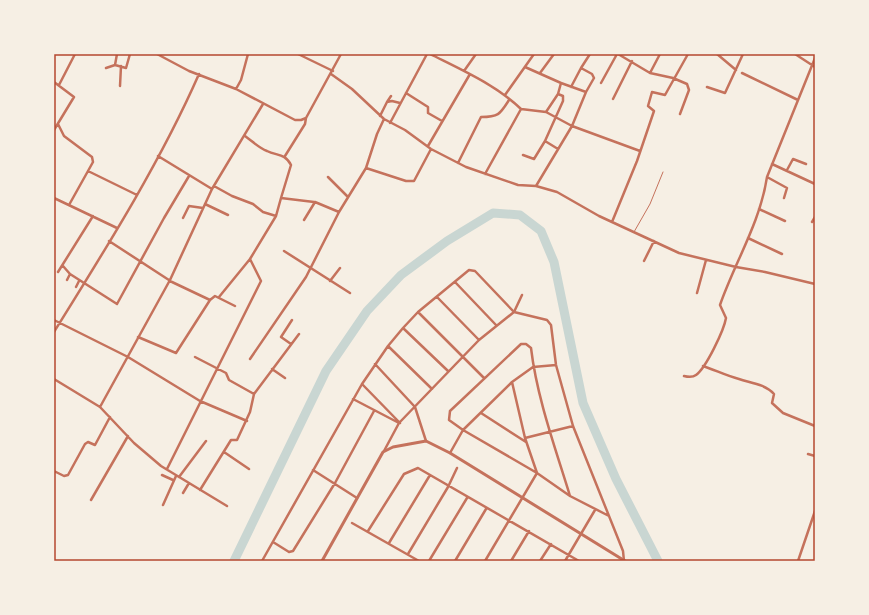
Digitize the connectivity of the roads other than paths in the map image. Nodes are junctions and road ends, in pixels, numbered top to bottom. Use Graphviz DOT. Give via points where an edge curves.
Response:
graph roads {
  1 [pos="75,54"];
  2 [pos="117,54"];
  3 [pos="130,54"];
  4 [pos="157,54"];
  5 [pos="248,54"];
  6 [pos="298,54"];
  7 [pos="341,54"];
  8 [pos="427,54"];
  9 [pos="430,54"];
  10 [pos="476,54"];
  11 [pos="534,54"];
  12 [pos="554,54"];
  13 [pos="590,54"];
  14 [pos="617,54"];
  15 [pos="660,54"];
  16 [pos="688,54"];
  17 [pos="717,54"];
  18 [pos="743,54"];
  19 [pos="795,54"];
  20 [pos="815,58"];
  21 [pos="632,61"];
  22 [pos="115,65"];
  23 [pos="121,66"];
  24 [pos="813,66"];
  25 [pos="525,67"];
  26 [pos="106,68"];
  27 [pos="581,68"];
  28 [pos="736,70"];
  29 [pos="464,71"];
  30 [pos="332,72"];
  31 [pos="650,72"];
  32 [pos="540,73"];
  33 [pos="742,73"];
  34 [pos="199,74"];
  35 [pos="470,74"];
  36 [pos="673,78"];
  37 [pos="54,82"];
  38 [pos="561,83"];
  39 [pos="601,83"];
  40 [pos="59,85"];
  41 [pos="120,86"];
  42 [pos="571,87"];
  43 [pos="707,87"];
  44 [pos="236,89"];
  45 [pos="586,92"];
  46 [pos="406,93"];
  47 [pos="558,94"];
  48 [pos="505,95"];
  49 [pos="391,96"];
  50 [pos="612,99"];
  51 [pos="509,100"];
  52 [pos="798,100"];
  53 [pos="387,102"];
  54 [pos="263,104"];
  55 [pos="400,104"];
  56 [pos="521,109"];
  57 [pos="546,112"];
  58 [pos="680,114"];
  59 [pos="380,116"];
  60 [pos="556,117"];
  61 [pos="306,118"];
  62 [pos="384,120"];
  63 [pos="442,121"];
  64 [pos="390,122"];
  65 [pos="58,124"];
  66 [pos="572,126"];
  67 [pos="54,130"];
  68 [pos="245,136"];
  69 [pos="545,141"];
  70 [pos="428,146"];
  71 [pos="431,149"];
  72 [pos="558,149"];
  73 [pos="640,151"];
  74 [pos="523,155"];
  75 [pos="158,156"];
  76 [pos="285,156"];
  77 [pos="458,163"];
  78 [pos="772,164"];
  79 [pos="806,164"];
  80 [pos="366,168"];
  81 [pos="787,170"];
  82 [pos="88,171"];
  83 [pos="663,172"];
  84 [pos="485,174"];
  85 [pos="189,176"];
  86 [pos="328,177"];
  87 [pos="767,177"];
  88 [pos="815,184"];
  89 [pos="214,186"];
  90 [pos="536,186"];
  91 [pos="212,189"];
  92 [pos="137,195"];
  93 [pos="348,197"];
  94 [pos="54,198"];
  95 [pos="281,198"];
  96 [pos="784,198"];
  97 [pos="314,202"];
  98 [pos="205,204"];
  99 [pos="69,205"];
  100 [pos="204,208"];
  101 [pos="759,209"];
  102 [pos="339,212"];
  103 [pos="228,215"];
  104 [pos="93,216"];
  105 [pos="276,216"];
  106 [pos="815,217"];
  107 [pos="183,218"];
  108 [pos="304,220"];
  109 [pos="785,221"];
  110 [pos="612,222"];
  111 [pos="812,222"];
  112 [pos="116,228"];
  113 [pos="634,232"];
  114 [pos="748,238"];
  115 [pos="110,241"];
  116 [pos="654,241"];
  117 [pos="284,251"];
  118 [pos="782,254"];
  119 [pos="250,259"];
  120 [pos="706,260"];
  121 [pos="644,261"];
  122 [pos="141,262"];
  123 [pos="62,266"];
  124 [pos="340,268"];
  125 [pos="736,268"];
  126 [pos="311,269"];
  127 [pos="58,272"];
  128 [pos="70,274"];
  129 [pos="67,280"];
  130 [pos="170,280"];
  131 [pos="79,281"];
  132 [pos="330,281"];
  133 [pos="455,282"];
  134 [pos="83,284"];
  135 [pos="815,284"];
  136 [pos="76,287"];
  137 [pos="350,293"];
  138 [pos="697,293"];
  139 [pos="522,295"];
  140 [pos="219,297"];
  141 [pos="437,297"];
  142 [pos="210,300"];
  143 [pos="235,306"];
  144 [pos="418,312"];
  145 [pos="514,312"];
  146 [pos="54,320"];
  147 [pos="292,320"];
  148 [pos="60,323"];
  149 [pos="496,325"];
  150 [pos="403,328"];
  151 [pos="54,332"];
  152 [pos="299,334"];
  153 [pos="138,337"];
  154 [pos="479,340"];
  155 [pos="291,344"];
  156 [pos="388,346"];
  157 [pos="128,357"];
  158 [pos="195,357"];
  159 [pos="463,357"];
  160 [pos="250,359"];
  161 [pos="375,364"];
  162 [pos="556,365"];
  163 [pos="703,366"];
  164 [pos="533,367"];
  165 [pos="216,368"];
  166 [pos="272,370"];
  167 [pos="448,371"];
  168 [pos="684,376"];
  169 [pos="285,378"];
  170 [pos="484,378"];
  171 [pos="54,379"];
  172 [pos="512,382"];
  173 [pos="362,384"];
  174 [pos="432,389"];
  175 [pos="254,394"];
  176 [pos="353,400"];
  177 [pos="200,401"];
  178 [pos="100,406"];
  179 [pos="415,407"];
  180 [pos="374,411"];
  181 [pos="481,413"];
  182 [pos="110,417"];
  183 [pos="246,421"];
  184 [pos="400,423"];
  185 [pos="573,426"];
  186 [pos="815,426"];
  187 [pos="463,430"];
  188 [pos="549,432"];
  189 [pos="128,436"];
  190 [pos="525,438"];
  191 [pos="206,440"];
  192 [pos="426,441"];
  193 [pos="527,442"];
  194 [pos="224,452"];
  195 [pos="383,452"];
  196 [pos="450,453"];
  197 [pos="808,454"];
  198 [pos="815,456"];
  199 [pos="457,468"];
  200 [pos="167,469"];
  201 [pos="249,469"];
  202 [pos="313,470"];
  203 [pos="54,472"];
  204 [pos="537,473"];
  205 [pos="162,475"];
  206 [pos="430,475"];
  207 [pos="177,476"];
  208 [pos="173,480"];
  209 [pos="189,483"];
  210 [pos="335,483"];
  211 [pos="448,487"];
  212 [pos="200,490"];
  213 [pos="183,493"];
  214 [pos="570,496"];
  215 [pos="521,497"];
  216 [pos="357,498"];
  217 [pos="467,498"];
  218 [pos="91,500"];
  219 [pos="163,505"];
  220 [pos="227,506"];
  221 [pos="486,508"];
  222 [pos="595,510"];
  223 [pos="815,511"];
  224 [pos="609,516"];
  225 [pos="508,520"];
  226 [pos="352,523"];
  227 [pos="368,531"];
  228 [pos="529,531"];
  229 [pos="581,534"];
  230 [pos="273,542"];
  231 [pos="389,543"];
  232 [pos="551,544"];
  233 [pos="408,554"];
  234 [pos="569,554"];
  235 [pos="262,561"];
  236 [pos="322,561"];
  237 [pos="419,561"];
  238 [pos="429,561"];
  239 [pos="455,561"];
  240 [pos="485,561"];
  241 [pos="511,561"];
  242 [pos="540,561"];
  243 [pos="565,561"];
  244 [pos="580,561"];
  245 [pos="625,561"];
  246 [pos="798,561"];
  1 -- 40 [label="street"];
  2 -- 22 [label="street"];
  3 -- 23 [label="street" via="126,68"];
  4 -- 34 [label="street"];
  5 -- 44 [label="street"];
  6 -- 30 [label="street"];
  7 -- 30 [label="street"];
  8 -- 46 [label="street"];
  9 -- 29 [label="street"];
  10 -- 29 [label="street"];
  11 -- 25 [label="street"];
  12 -- 32 [label="street"];
  13 -- 27 [label="street"];
  14 -- 21 [label="street"];
  14 -- 39 [label="street"];
  15 -- 31 [label="street"];
  16 -- 36 [label="street"];
  17 -- 28 [label="street"];
  18 -- 28 [label="street"];
  19 -- 24 [label="street"];
  20 -- 24 [label="street"];
  21 -- 31 [label="street"];
  21 -- 50 [label="street"];
  22 -- 23 [label="street"];
  22 -- 26 [label="street"];
  23 -- 41 [label="street"];
  24 -- 52 [label="street"];
  25 -- 32 [label="street"];
  25 -- 48 [label="street"];
  27 -- 42 [label="street"];
  27 -- 45 [label="street" via="594,75"];
  28 -- 43 [label="street" via="725,93"];
  29 -- 35 [label="street"];
  30 -- 59 [label="street"];
  30 -- 61 [label="street"];
  31 -- 36 [label="street"];
  32 -- 38 [label="street"];
  33 -- 52 [label="street"];
  34 -- 44 [label="street"];
  34 -- 75 [label="street"];
  35 -- 48 [label="street"];
  35 -- 63 [label="street"];
  36 -- 58 [label="street" via="689,87"];
  36 -- 73 [label="street" via="664,95 652,92 648,106 654,111"];
  37 -- 40 [label="street"];
  38 -- 42 [label="street"];
  38 -- 47 [label="street"];
  40 -- 65 [label="street" via="74,97"];
  42 -- 45 [label="street"];
  44 -- 54 [label="street"];
  45 -- 66 [label="street"];
  46 -- 55 [label="street"];
  46 -- 63 [label="street" via="428,107 428,114"];
  47 -- 57 [label="street"];
  47 -- 60 [label="street" via="564,98"];
  48 -- 51 [label="street"];
  49 -- 53 [label="street"];
  51 -- 56 [label="street"];
  51 -- 77 [label="street" via="498,115 481,117"];
  52 -- 78 [label="street"];
  53 -- 55 [label="street"];
  53 -- 59 [label="street"];
  54 -- 61 [label="street" via="297,120"];
  54 -- 68 [label="street"];
  55 -- 64 [label="street"];
  56 -- 57 [label="street"];
  56 -- 84 [label="street"];
  57 -- 60 [label="street"];
  59 -- 62 [label="street"];
  60 -- 66 [label="street"];
  60 -- 69 [label="street"];
  61 -- 76 [label="street" via="305,124"];
  62 -- 64 [label="street"];
  62 -- 80 [label="street"];
  63 -- 70 [label="street"];
  64 -- 70 [label="street"];
  65 -- 67 [label="street"];
  65 -- 82 [label="street" via="64,136 92,157 93,162"];
  66 -- 72 [label="street"];
  66 -- 73 [label="street"];
  68 -- 76 [label="street" via="266,151"];
  68 -- 89 [label="street"];
  69 -- 72 [label="street"];
  69 -- 74 [label="street" via="534,159"];
  70 -- 71 [label="street"];
  71 -- 77 [label="street"];
  71 -- 80 [label="street" via="414,181 406,181"];
  72 -- 90 [label="street"];
  73 -- 110 [label="street"];
  75 -- 85 [label="street"];
  75 -- 92 [label="street"];
  76 -- 95 [label="street" via="291,165"];
  77 -- 84 [label="street"];
  78 -- 87 [label="street"];
  78 -- 88 [label="street"];
  79 -- 81 [label="street" via="793,159"];
  80 -- 93 [label="street"];
  82 -- 92 [label="street"];
  82 -- 99 [label="street"];
  83 -- 113 [label="lane" via="650,204"];
  84 -- 90 [label="street" via="522,186"];
  85 -- 91 [label="street"];
  85 -- 122 [label="street"];
  86 -- 93 [label="street"];
  87 -- 96 [label="street" via="787,188"];
  87 -- 101 [label="street"];
  89 -- 91 [label="street"];
  89 -- 105 [label="street" via="253,204 263,212"];
  90 -- 110 [label="street" via="562,193"];
  91 -- 98 [label="street"];
  92 -- 112 [label="street"];
  93 -- 102 [label="street"];
  94 -- 99 [label="street"];
  95 -- 97 [label="street"];
  95 -- 105 [label="street"];
  97 -- 102 [label="street"];
  97 -- 108 [label="street"];
  98 -- 100 [label="street"];
  98 -- 103 [label="street"];
  99 -- 104 [label="street"];
  100 -- 107 [label="street" via="189,206"];
  100 -- 130 [label="street"];
  101 -- 109 [label="street"];
  101 -- 114 [label="street"];
  102 -- 126 [label="street"];
  104 -- 112 [label="street"];
  104 -- 123 [label="street"];
  105 -- 119 [label="street"];
  106 -- 111 [label="street"];
  110 -- 113 [label="street"];
  112 -- 115 [label="street"];
  113 -- 116 [label="street"];
  114 -- 118 [label="street"];
  114 -- 125 [label="street"];
  115 -- 122 [label="street"];
  115 -- 134 [label="street"];
  116 -- 120 [label="street" via="679,253"];
  116 -- 121 [label="street"];
  117 -- 126 [label="street"];
  119 -- 140 [label="street"];
  119 -- 165 [label="street" via="261,280"];
  120 -- 125 [label="street"];
  120 -- 138 [label="street"];
  122 -- 130 [label="street"];
  122 -- 134 [label="street" via="117,304"];
  123 -- 127 [label="street"];
  123 -- 128 [label="street"];
  124 -- 132 [label="street"];
  125 -- 135 [label="street"];
  125 -- 163 [label="street" via="720,305 726,314 720,337"];
  126 -- 132 [label="street"];
  126 -- 160 [label="street"];
  128 -- 129 [label="street"];
  128 -- 131 [label="street"];
  130 -- 142 [label="street"];
  130 -- 153 [label="street"];
  131 -- 134 [label="street"];
  131 -- 136 [label="street"];
  132 -- 137 [label="street"];
  133 -- 141 [label="street"];
  133 -- 145 [label="street" via="469,270 475,270"];
  133 -- 149 [label="street"];
  134 -- 148 [label="street"];
  139 -- 145 [label="street"];
  140 -- 142 [label="street" via="213,296"];
  140 -- 143 [label="street"];
  141 -- 144 [label="street"];
  141 -- 154 [label="street"];
  142 -- 153 [label="street" via="176,353"];
  144 -- 150 [label="street"];
  144 -- 159 [label="street"];
  145 -- 149 [label="street"];
  145 -- 162 [label="street" via="550,322"];
  146 -- 148 [label="street"];
  147 -- 155 [label="street" via="281,337"];
  148 -- 151 [label="street"];
  148 -- 157 [label="street"];
  149 -- 154 [label="street"];
  150 -- 156 [label="street"];
  150 -- 167 [label="street"];
  152 -- 155 [label="street"];
  153 -- 157 [label="street"];
  154 -- 159 [label="street"];
  155 -- 166 [label="street"];
  156 -- 161 [label="street"];
  156 -- 174 [label="street"];
  157 -- 177 [label="street"];
  157 -- 178 [label="street"];
  158 -- 165 [label="street"];
  159 -- 167 [label="street"];
  159 -- 170 [label="street"];
  161 -- 173 [label="street"];
  161 -- 179 [label="street"];
  162 -- 164 [label="street"];
  162 -- 185 [label="street"];
  163 -- 168 [label="street" via="694,376"];
  163 -- 186 [label="street" via="755,383 774,394 772,403 783,413"];
  164 -- 170 [label="street" via="531,348 524,344 518,346"];
  164 -- 172 [label="street"];
  164 -- 188 [label="street"];
  165 -- 175 [label="street" via="227,373 229,380"];
  165 -- 177 [label="street"];
  166 -- 169 [label="street"];
  166 -- 175 [label="street"];
  167 -- 174 [label="street"];
  170 -- 187 [label="street" via="449,413 450,421"];
  171 -- 178 [label="street"];
  172 -- 181 [label="street"];
  172 -- 190 [label="street"];
  173 -- 176 [label="street"];
  173 -- 184 [label="street"];
  174 -- 179 [label="street"];
  175 -- 183 [label="street"];
  176 -- 180 [label="street"];
  176 -- 202 [label="street"];
  177 -- 183 [label="street"];
  177 -- 200 [label="street"];
  178 -- 182 [label="street"];
  179 -- 184 [label="street"];
  179 -- 192 [label="street"];
  180 -- 184 [label="street"];
  180 -- 210 [label="street"];
  181 -- 187 [label="street"];
  181 -- 193 [label="street"];
  182 -- 189 [label="street"];
  182 -- 203 [label="street" via="95,445 88,442 85,445 68,475"];
  183 -- 194 [label="street" via="240,436 237,440 231,440"];
  184 -- 195 [label="street"];
  185 -- 188 [label="street"];
  185 -- 224 [label="street"];
  187 -- 196 [label="street"];
  187 -- 204 [label="street"];
  188 -- 190 [label="street"];
  188 -- 214 [label="street"];
  189 -- 200 [label="street"];
  189 -- 218 [label="street"];
  190 -- 193 [label="street"];
  191 -- 207 [label="street"];
  192 -- 195 [label="street" via="393,447"];
  192 -- 196 [label="street"];
  193 -- 204 [label="street"];
  194 -- 201 [label="street"];
  194 -- 212 [label="street"];
  195 -- 216 [label="street"];
  196 -- 215 [label="street"];
  197 -- 198 [label="street"];
  199 -- 211 [label="street"];
  200 -- 207 [label="street"];
  202 -- 210 [label="street"];
  202 -- 230 [label="street"];
  204 -- 214 [label="street"];
  204 -- 215 [label="street"];
  205 -- 208 [label="street"];
  206 -- 211 [label="street"];
  206 -- 227 [label="street" via="418,468 404,474"];
  206 -- 231 [label="street"];
  207 -- 208 [label="street"];
  207 -- 209 [label="street"];
  208 -- 219 [label="street"];
  209 -- 212 [label="street"];
  209 -- 213 [label="street"];
  210 -- 216 [label="street"];
  210 -- 230 [label="street" via="293,551 290,552"];
  211 -- 217 [label="street"];
  211 -- 233 [label="street"];
  212 -- 220 [label="street"];
  214 -- 222 [label="street"];
  215 -- 225 [label="street"];
  215 -- 229 [label="street"];
  216 -- 236 [label="street"];
  217 -- 221 [label="street"];
  217 -- 238 [label="street"];
  221 -- 225 [label="street"];
  221 -- 239 [label="street"];
  222 -- 224 [label="street"];
  222 -- 229 [label="street"];
  223 -- 246 [label="street"];
  224 -- 245 [label="street" via="624,551"];
  225 -- 228 [label="street"];
  225 -- 240 [label="street"];
  226 -- 227 [label="street"];
  227 -- 231 [label="street"];
  228 -- 232 [label="street"];
  228 -- 241 [label="street"];
  229 -- 234 [label="street"];
  229 -- 245 [label="street"];
  230 -- 235 [label="street"];
  231 -- 233 [label="street"];
  232 -- 234 [label="street"];
  232 -- 242 [label="street"];
  233 -- 237 [label="street"];
  234 -- 243 [label="street"];
  234 -- 244 [label="street"];
}
